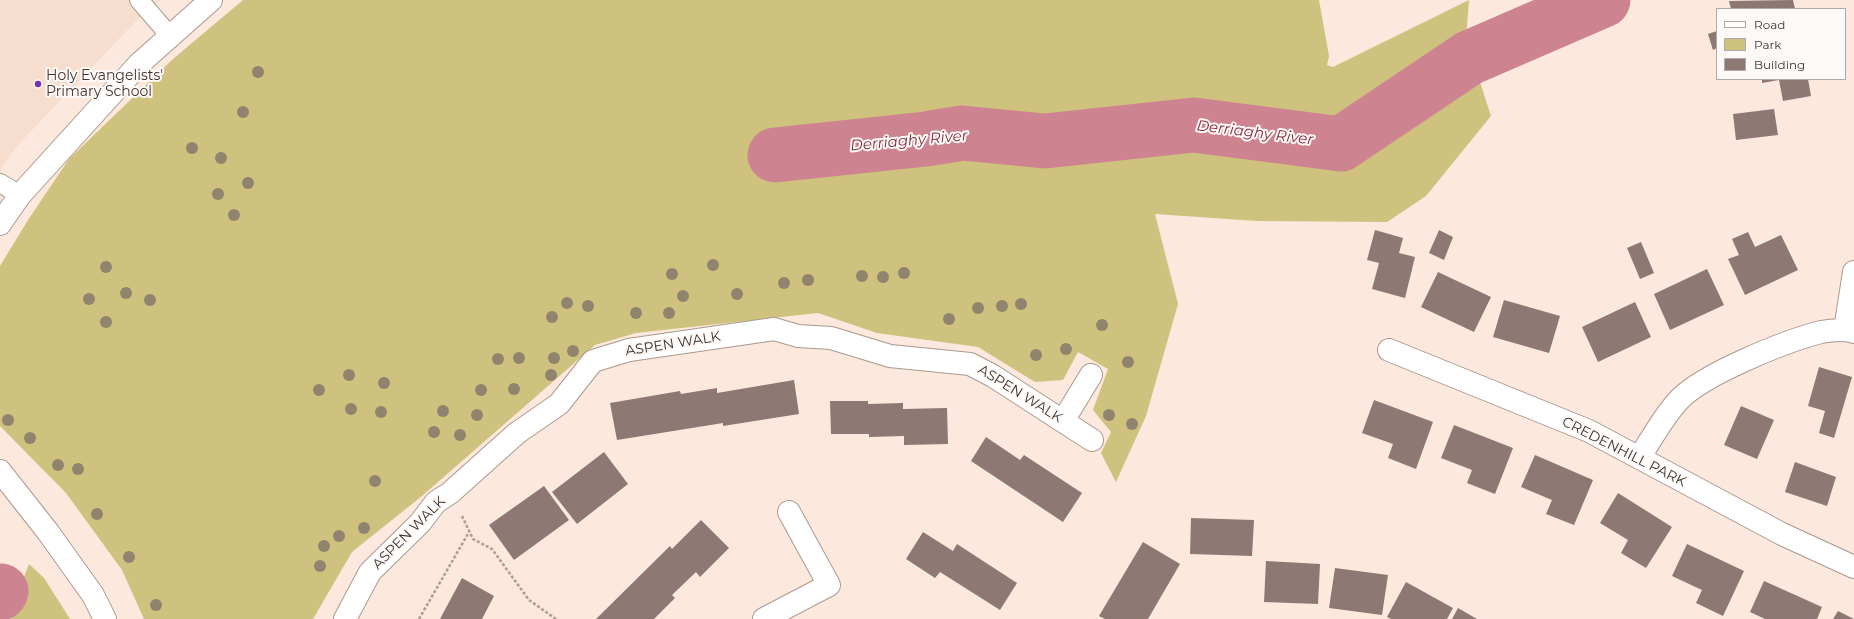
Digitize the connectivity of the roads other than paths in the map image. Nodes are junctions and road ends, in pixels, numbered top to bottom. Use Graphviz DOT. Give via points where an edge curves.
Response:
graph roads {
  1 [pos="138,0"];
  2 [pos="211,0"];
  3 [pos="170,36"];
  4 [pos="0,183"];
  5 [pos="20,195"];
  6 [pos="0,224"];
  7 [pos="1854,272"];
  8 [pos="1850,331"];
  9 [pos="1389,350"];
  10 [pos="1091,375"];
  11 [pos="1063,421"];
  12 [pos="1092,440"];
  13 [pos="1640,458"];
  14 [pos="0,471"];
  15 [pos="789,512"];
  16 [pos="1854,567"];
  17 [pos="105,619"];
  18 [pos="345,619"];
  19 [pos="764,619"];
  1 -- 3 [label="lane"];
  2 -- 3 [label="street"];
  3 -- 5 [label="street" via="139,64"];
  4 -- 5 [label="lane"];
  5 -- 6 [label="street"];
  7 -- 8 [label="street"];
  8 -- 13 [label="street" via="1822,332 1768,350 1703,380 1677,401"];
  9 -- 13 [label="street, CREDENHILL PARK" via="1588,431"];
  10 -- 11 [label="street"];
  11 -- 12 [label="street, ASPEN WALK"];
  11 -- 18 [label="street, ASPEN WALK" via="970,364 890,356 831,338 798,336 774,330 629,350 593,361 559,404 517,433 436,502 420,523 370,572"];
  13 -- 16 [label="street, CREDENHILL PARK" via="1782,534"];
  14 -- 17 [label="street" via="93,594"];
  15 -- 19 [label="street" via="829,585"];
}
